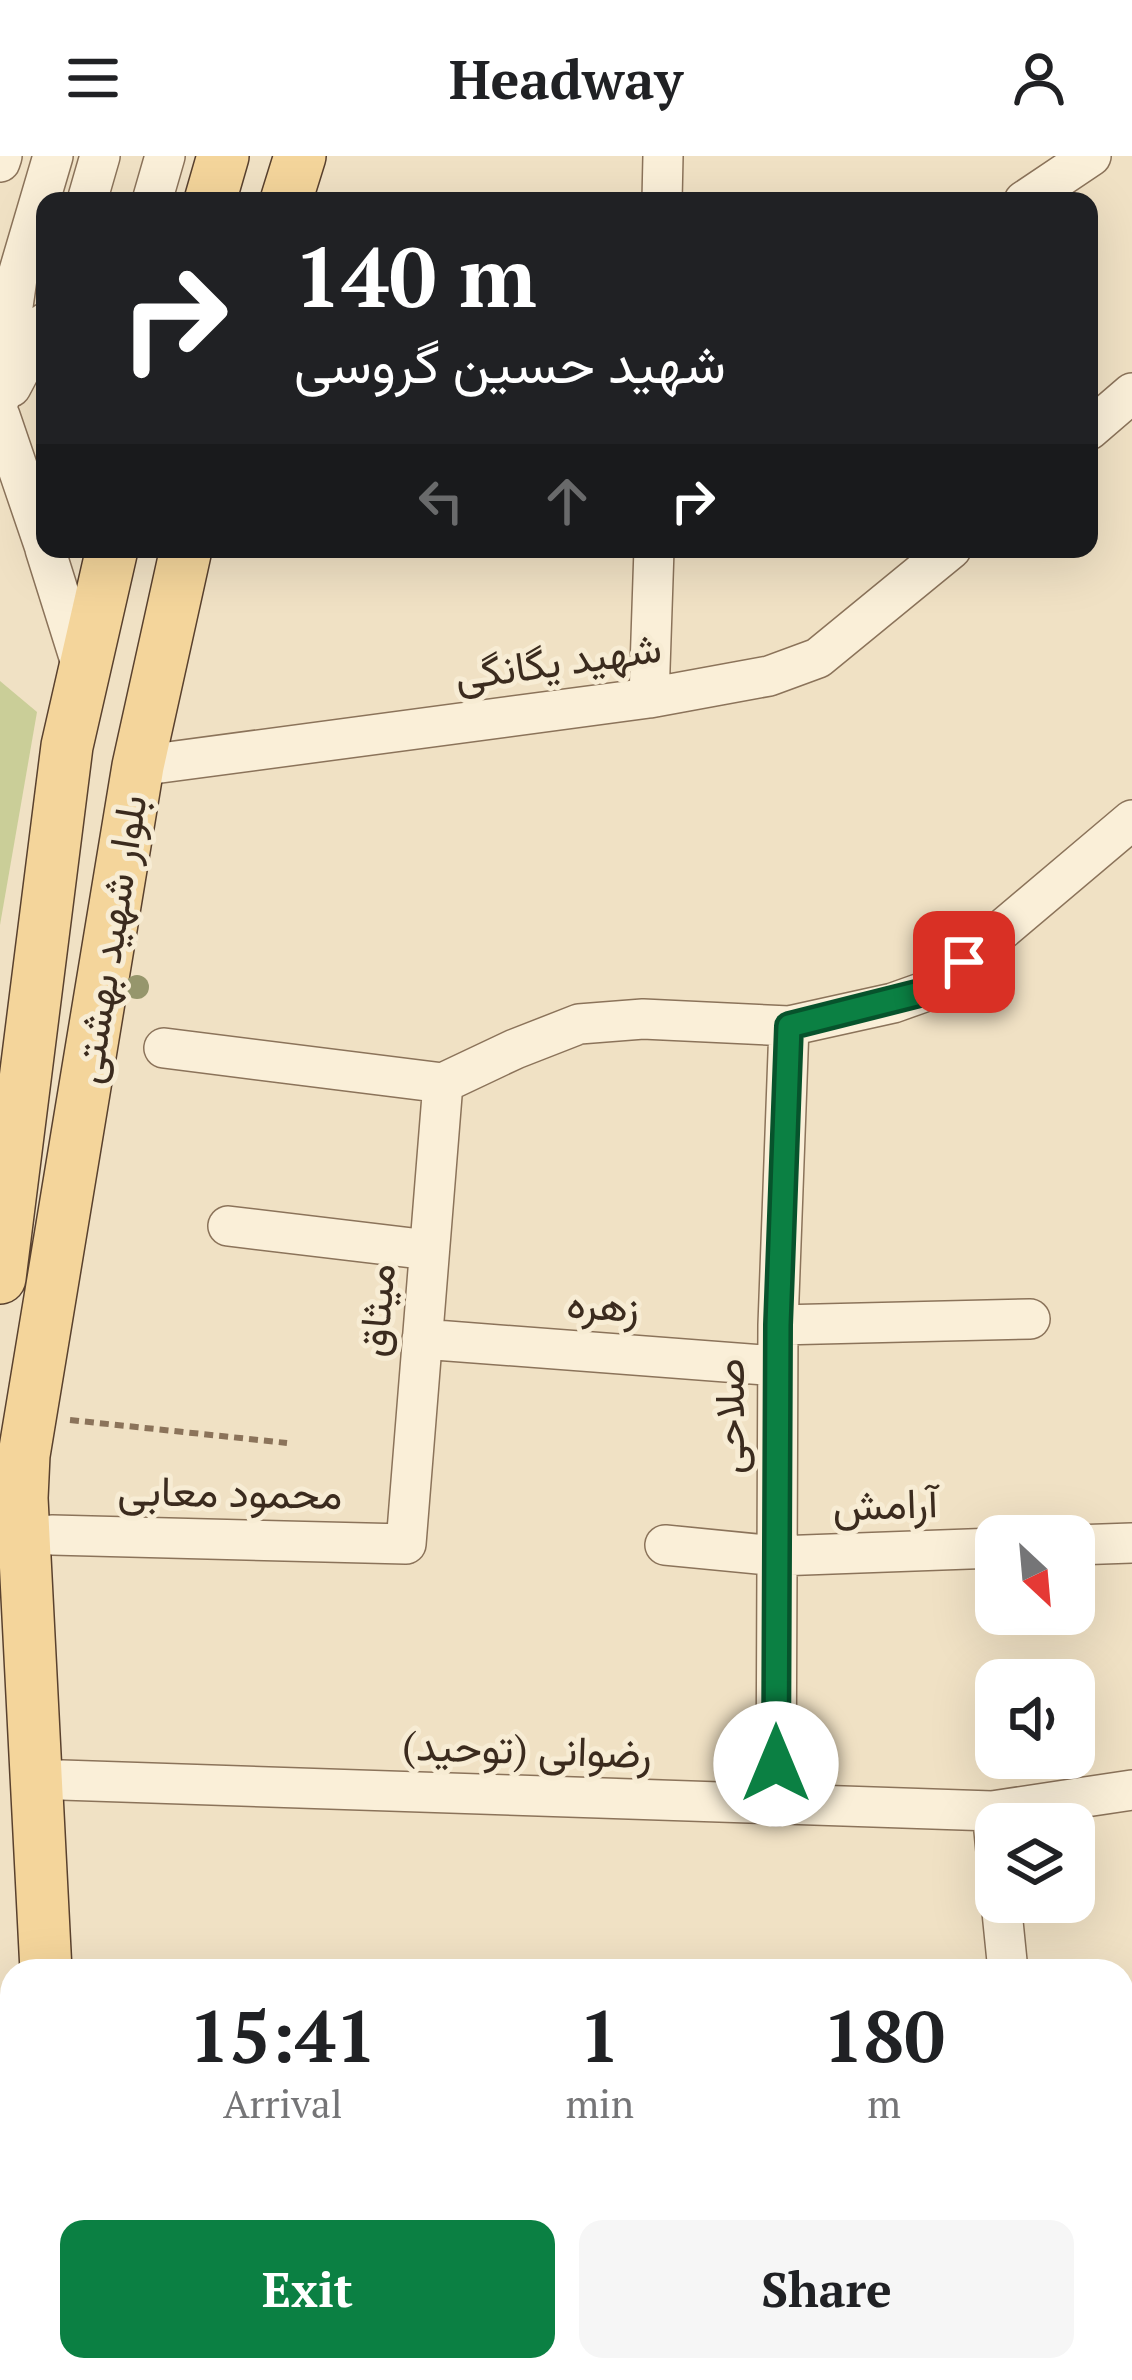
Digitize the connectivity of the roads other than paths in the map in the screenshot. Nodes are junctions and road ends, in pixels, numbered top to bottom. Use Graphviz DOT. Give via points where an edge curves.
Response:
graph roads {
  1 [pos="53,156"];
  2 [pos="100,156"];
  3 [pos="165,156"];
  4 [pos="223,156"];
  5 [pos="300,156"];
  6 [pos="663,156"];
  7 [pos="1091,156"];
  8 [pos="42,192"];
  9 [pos="90,192"];
  10 [pos="155,192"];
  11 [pos="213,192"];
  12 [pos="289,192"];
  13 [pos="662,192"];
  14 [pos="1037,192"];
  15 [pos="36,214"];
  16 [pos="36,339"];
  17 [pos="1132,394"];
  18 [pos="0,407"];
  19 [pos="1098,422"];
  20 [pos="36,521"];
  21 [pos="48,558"];
  22 [pos="110,558"];
  23 [pos="184,558"];
  24 [pos="654,558"];
  25 [pos="940,558"];
  26 [pos="84,673"];
  27 [pos="649,698"];
  28 [pos="138,766"];
  29 [pos="1132,820"];
  30 [pos="789,1026"];
  31 [pos="164,1048"];
  32 [pos="442,1083"];
  33 [pos="228,1226"];
  34 [pos="429,1250"];
  35 [pos="0,1278"];
  36 [pos="1030,1319"];
  37 [pos="778,1325"];
  38 [pos="46,1331"];
  39 [pos="422,1339"];
  40 [pos="777,1366"];
  41 [pos="37,1516"];
  42 [pos="1132,1543"];
  43 [pos="406,1544"];
  44 [pos="665,1545"];
  45 [pos="1095,1545"];
  46 [pos="975,1549"];
  47 [pos="777,1556"];
  48 [pos="0,1756"];
  49 [pos="62,1780"];
  50 [pos="1132,1790"];
  51 [pos="1045,1803"];
  52 [pos="776,1806"];
  53 [pos="975,1811"];
  54 [pos="1003,1923"];
  55 [pos="13,1959"];
  56 [pos="46,1959"];
  57 [pos="77,1959"];
  58 [pos="1007,1959"];
  1 -- 8 [label="street"];
  2 -- 9 [label="street"];
  3 -- 10 [label="street"];
  4 -- 11 [label="main road"];
  5 -- 12 [label="main road"];
  6 -- 13 [label="street"];
  7 -- 14 [label="street"];
  15 -- 18 [label="street" via="17,278"];
  16 -- 18 [label="street"];
  17 -- 19 [label="street"];
  18 -- 20 [label="street"];
  21 -- 26 [label="street"];
  22 -- 26 [label="main road, بلوار شهید بهشتی"];
  23 -- 28 [label="main road, بلوار شهید بهشتی"];
  24 -- 27 [label="street"];
  25 -- 27 [label="street, شهید یگانگی" via="818,658 769,676"];
  26 -- 35 [label="main road, بلوار شهید بهشتی" via="67,746"];
  27 -- 28 [label="street, شهید یگانگی"];
  28 -- 38 [label="main road, بلوار شهید بهشتی"];
  29 -- 30 [label="street" via="924,992"];
  30 -- 32 [label="street" via="579,1024"];
  30 -- 37 [label="street, صلاحی"];
  31 -- 32 [label="street"];
  32 -- 34 [label="street, میثاق"];
  33 -- 34 [label="street"];
  34 -- 39 [label="street, میثاق"];
  36 -- 37 [label="street"];
  37 -- 40 [label="street, صلاحی"];
  38 -- 41 [label="main road, بلوار شهید بهشتی" via="50,1418"];
  38 -- 41 [label="main road, بلوار شهید بهشتی" via="29,1415"];
  39 -- 40 [label="street, زهره"];
  39 -- 43 [label="street, میثاق"];
  40 -- 47 [label="street, صلاحی"];
  41 -- 43 [label="street, محمود معابی"];
  41 -- 49 [label="main road, بلوار شهید بهشتی"];
  41 -- 56 [label="main road"];
  42 -- 45 [label="street"];
  44 -- 47 [label="street, آرامش"];
  46 -- 47 [label="street, آرامش"];
  47 -- 52 [label="street, صلاحی"];
  48 -- 55 [label="main road"];
  49 -- 52 [label="street, رضوانی (توحید)"];
  49 -- 57 [label="main road, بلوار شهید بهشتی"];
  50 -- 51 [label="street, رضوانی (توحید)"];
  52 -- 53 [label="street, رضوانی (توحید)"];
  54 -- 58 [label="street"];
}
